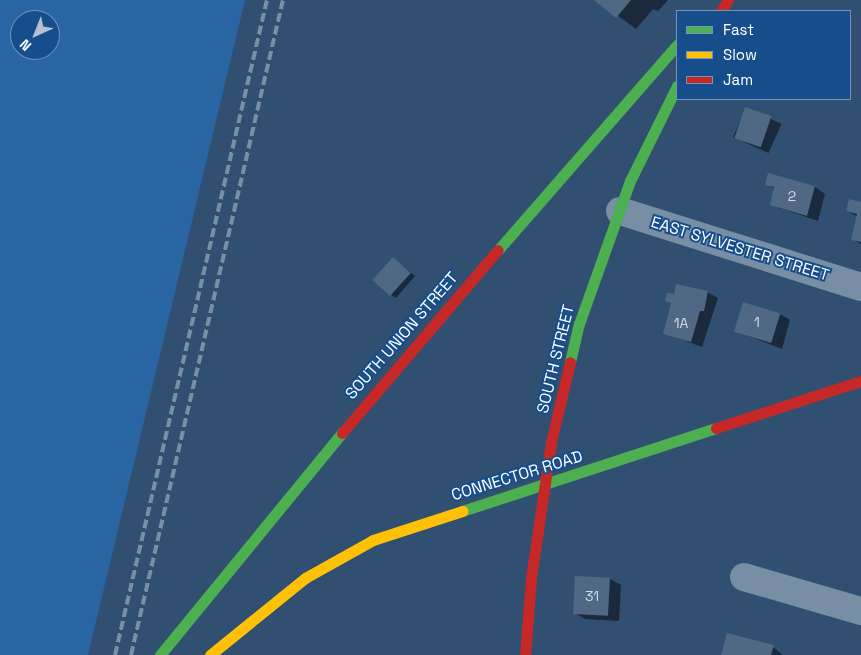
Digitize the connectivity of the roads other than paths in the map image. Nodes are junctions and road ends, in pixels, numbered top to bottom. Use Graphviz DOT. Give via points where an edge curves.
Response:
graph roads {
  1 [pos="717,0"];
  2 [pos="708,10"];
  3 [pos="676,46"];
  4 [pos="676,88"];
  5 [pos="620,211"];
  6 [pos="861,287"];
  7 [pos="861,381"];
  8 [pos="744,577"];
  9 [pos="861,611"];
  10 [pos="160,655"];
  11 [pos="210,655"];
  12 [pos="525,655"];
  1 -- 2 [label="main road"];
  3 -- 10 [label="main road, SOUTH UNION STREET" via="400,362"];
  4 -- 5 [label="main road, SOUTH STREET" via="630,181"];
  5 -- 6 [label="street, EAST SYLVESTER STREET"];
  5 -- 12 [label="main road, SOUTH STREET" via="579,324 551,442 531,578"];
  7 -- 11 [label="main road, CONNECTOR ROAD" via="373,540 305,578"];
  8 -- 9 [label="street"];
}
